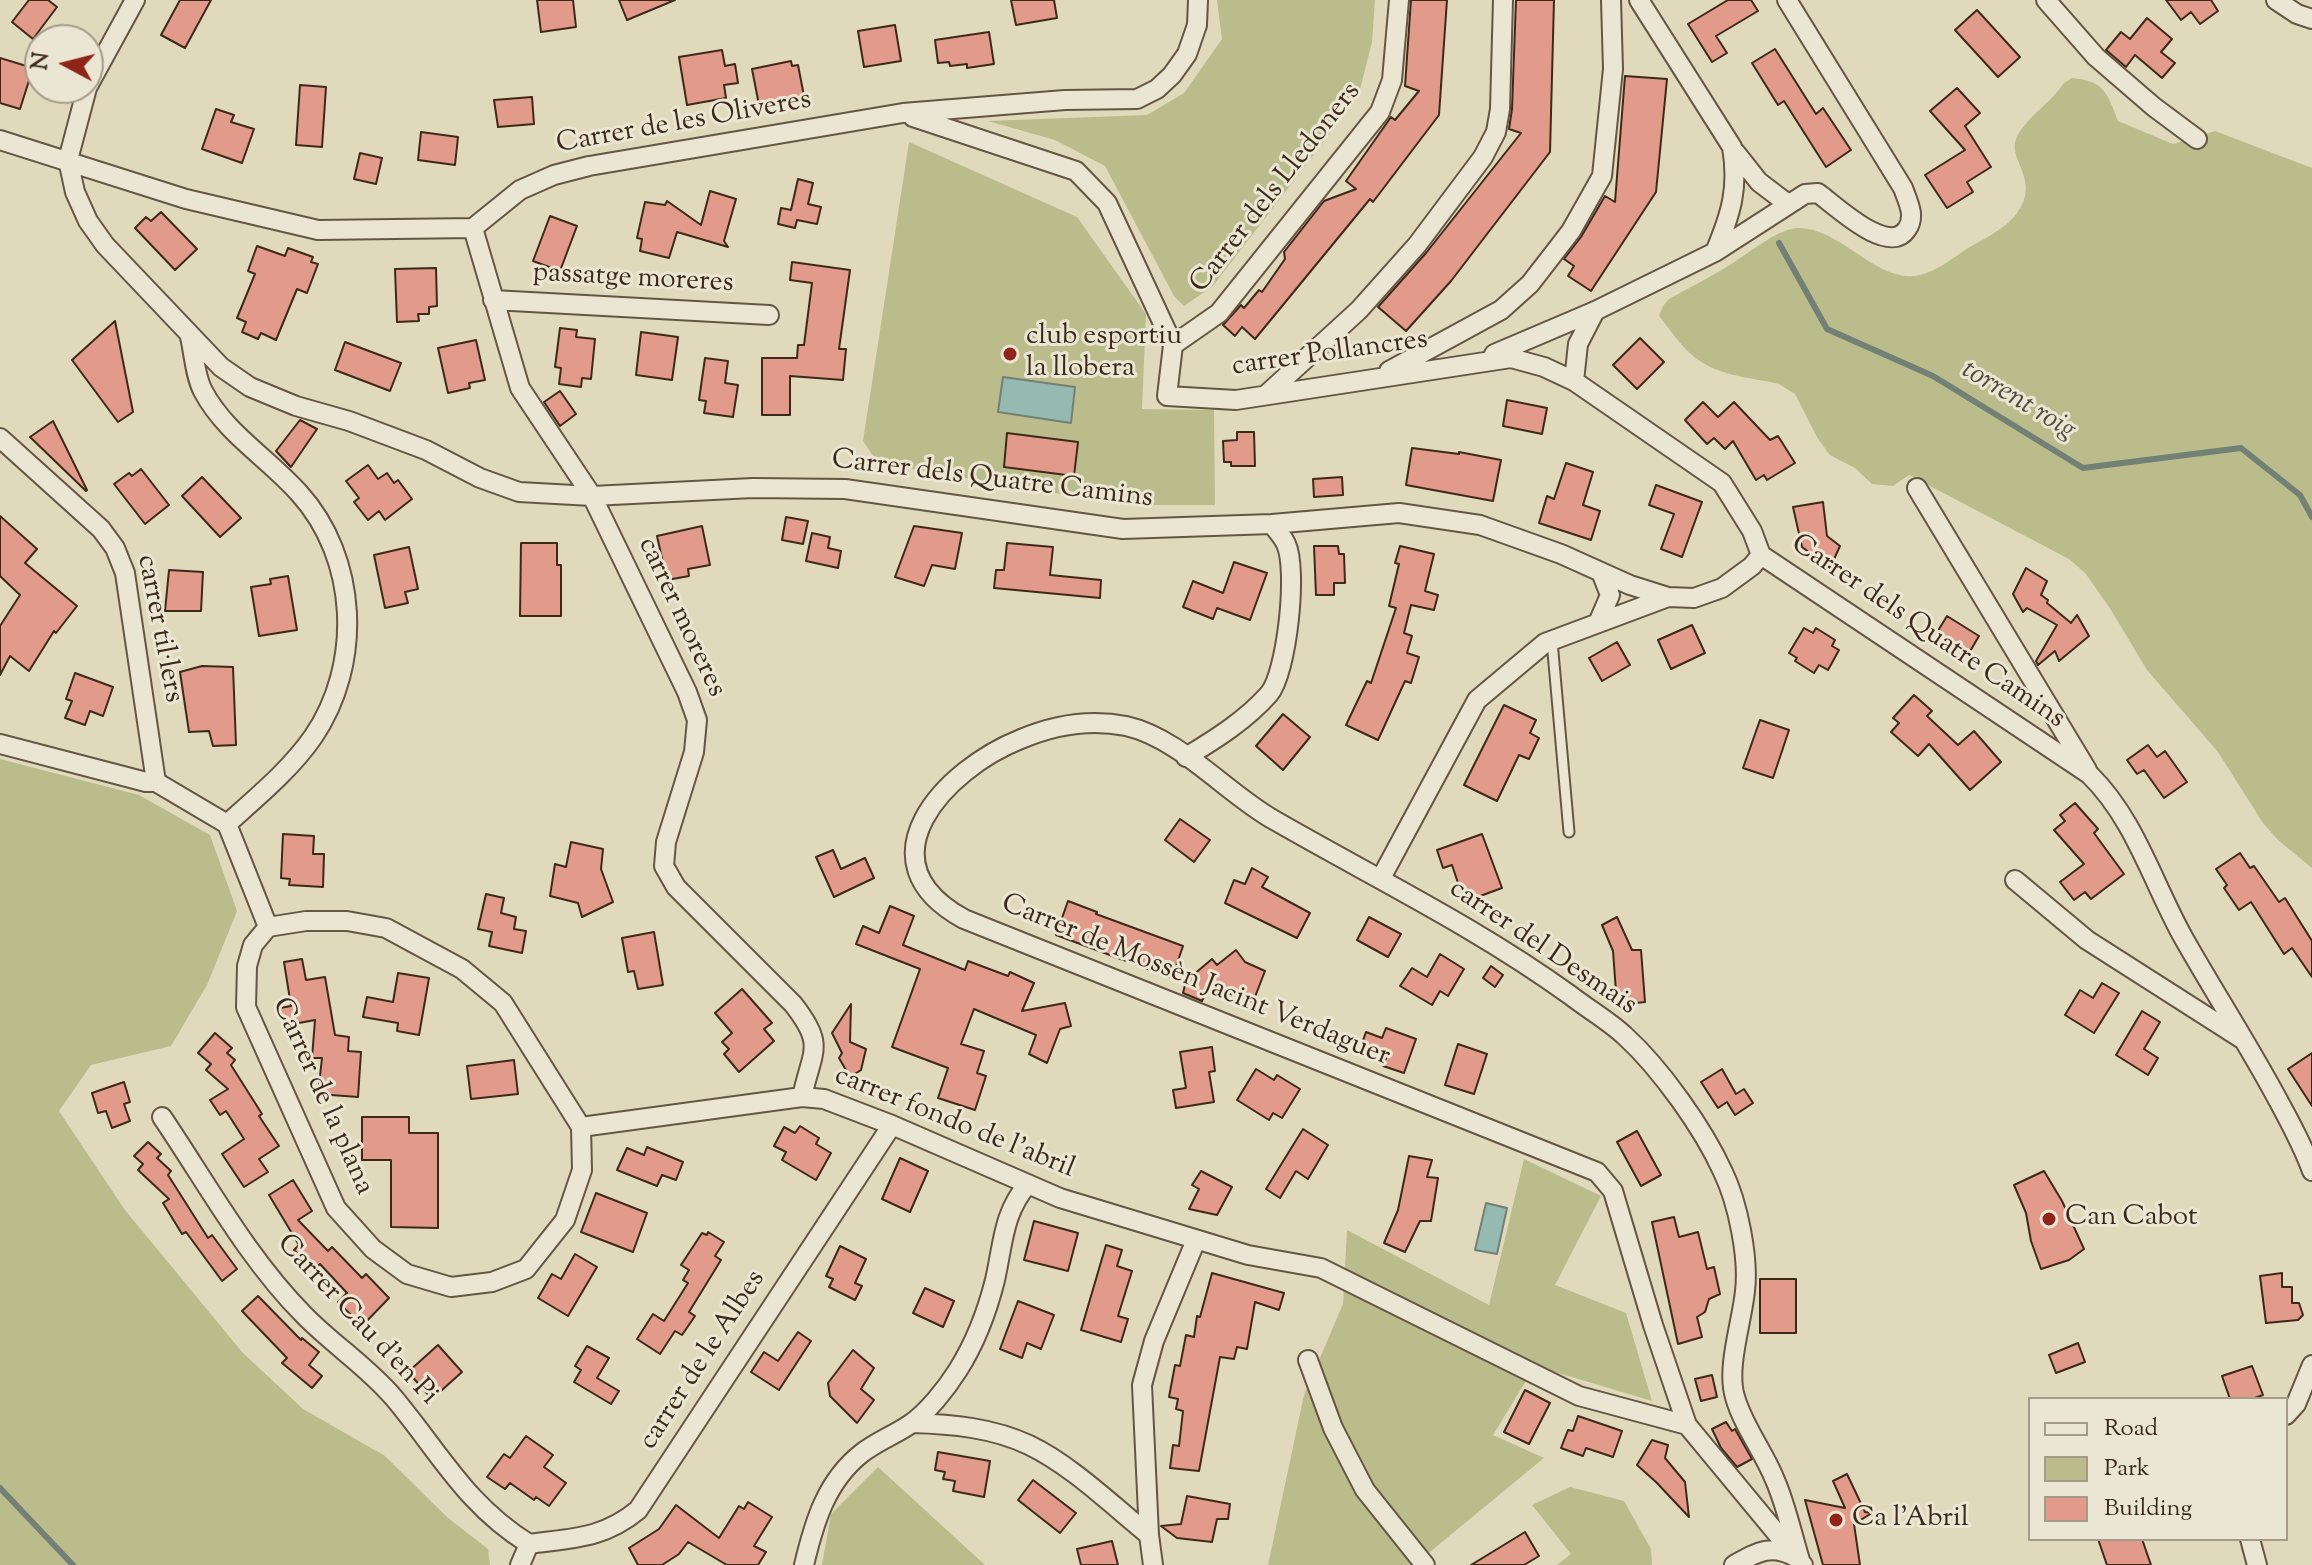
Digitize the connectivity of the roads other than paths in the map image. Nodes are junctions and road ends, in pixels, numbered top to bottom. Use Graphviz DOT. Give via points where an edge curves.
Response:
graph roads {
  1 [pos="135,0"];
  2 [pos="1198,0"];
  3 [pos="1399,0"];
  4 [pos="1503,0"];
  5 [pos="1611,0"];
  6 [pos="1639,0"];
  7 [pos="1787,0"];
  8 [pos="2046,0"];
  9 [pos="2276,0"];
  10 [pos="2312,19"];
  11 [pos="104,56"];
  12 [pos="83,104"];
  13 [pos="903,113"];
  14 [pos="2197,139"];
  15 [pos="0,140"];
  16 [pos="1732,147"];
  17 [pos="68,160"];
  18 [pos="1788,204"];
  19 [pos="473,228"];
  20 [pos="1715,252"];
  21 [pos="493,300"];
  22 [pos="1595,311"];
  23 [pos="769,315"];
  24 [pos="190,337"];
  25 [pos="1173,345"];
  26 [pos="1477,361"];
  27 [pos="1372,380"];
  28 [pos="1574,381"];
  29 [pos="1267,394"];
  30 [pos="0,438"];
  31 [pos="1917,488"];
  32 [pos="592,496"];
  33 [pos="1272,524"];
  34 [pos="1761,555"];
  35 [pos="1601,572"];
  36 [pos="1668,597"];
  37 [pos="1598,623"];
  38 [pos="1552,641"];
  39 [pos="0,744"];
  40 [pos="1186,757"];
  41 [pos="2089,774"];
  42 [pos="156,782"];
  43 [pos="227,824"];
  44 [pos="1569,832"];
  45 [pos="1381,878"];
  46 [pos="2015,880"];
  47 [pos="268,927"];
  48 [pos="2247,1042"];
  49 [pos="802,1097"];
  50 [pos="162,1117"];
  51 [pos="892,1125"];
  52 [pos="581,1127"];
  53 [pos="2308,1146"];
  54 [pos="2312,1171"];
  55 [pos="1028,1184"];
  56 [pos="1196,1240"];
  57 [pos="1308,1360"];
  58 [pos="2312,1365"];
  59 [pos="2288,1413"];
  60 [pos="912,1423"];
  61 [pos="1687,1425"];
  62 [pos="1149,1535"];
  63 [pos="2251,1541"];
  64 [pos="529,1544"];
  65 [pos="1802,1563"];
  66 [pos="520,1565"];
  67 [pos="804,1565"];
  68 [pos="1153,1565"];
  69 [pos="1425,1565"];
  70 [pos="1734,1565"];
  71 [pos="2257,1565"];
  1 -- 11 [label="street"];
  2 -- 13 [label="street, Carrer de les Oliveres" via="1197,25 1187,54 1157,89 1137,99"];
  3 -- 25 [label="street, Carrer dels Lledoners" via="1392,80 1380,112 1219,313"];
  4 -- 29 [label="street" via="1500,109 1483,157 1417,245 1359,310"];
  5 -- 27 [label="street" via="1613,69 1602,176 1571,231 1530,284 1501,310"];
  6 -- 16 [label="street"];
  7 -- 18 [label="street" via="1903,188 1912,221 1896,238 1878,236 1818,193"];
  8 -- 14 [label="street" via="2096,57"];
  9 -- 10 [label="street"];
  12 -- 17 [label="street"];
  13 -- 19 [label="street, Carrer de les Oliveres" via="554,175 520,190"];
  13 -- 25 [label="street" via="1076,171 1107,203"];
  15 -- 17 [label="street"];
  16 -- 18 [label="street" via="1759,182"];
  16 -- 20 [label="street" via="1737,176 1733,205"];
  17 -- 19 [label="street" via="186,199 318,230"];
  17 -- 24 [label="street, Carrer dels Quatre Camins" via="88,221"];
  18 -- 20 [label="street"];
  19 -- 21 [label="street, carrer moreres"];
  20 -- 22 [label="street"];
  21 -- 23 [label="street, passatge moreres"];
  21 -- 32 [label="street, carrer moreres" via="520,388"];
  22 -- 26 [label="street"];
  22 -- 28 [label="street" via="1578,344"];
  24 -- 32 [label="street, Carrer dels Quatre Camins" via="250,387 296,406 426,450 519,492"];
  24 -- 43 [label="street" via="201,389 217,413 300,493 325,525 339,557 347,605 342,664 326,715 297,757"];
  25 -- 29 [label="street, carrer Pollancres" via="1167,396 1236,400"];
  26 -- 27 [label="street, carrer Pollancres"];
  26 -- 28 [label="street, carrer Pollancres" via="1511,358"];
  27 -- 29 [label="street, carrer Pollancres"];
  28 -- 34 [label="street, carrer Pollancres" via="1722,483"];
  30 -- 42 [label="street, carrer til·lers" via="101,529 115,548 125,573"];
  31 -- 41 [label="street"];
  32 -- 33 [label="street, Carrer dels Quatre Camins" via="845,489 1123,529"];
  32 -- 49 [label="street, carrer moreres" via="697,720 694,752 666,842 664,866 676,887 810,1025 815,1051"];
  33 -- 35 [label="street, Carrer dels Quatre Camins" via="1399,513 1480,525"];
  33 -- 40 [label="street" via="1287,545 1293,579 1288,636 1272,691 1226,733"];
  34 -- 36 [label="street, Carrer dels Quatre Camins" via="1722,588 1694,598"];
  34 -- 41 [label="street, Carrer dels Quatre Camins"];
  35 -- 36 [label="street, Carrer dels Quatre Camins"];
  35 -- 37 [label="street" via="1610,595"];
  36 -- 37 [label="street"];
  37 -- 38 [label="street"];
  38 -- 44 [label="lane"];
  38 -- 45 [label="street" via="1477,700"];
  39 -- 42 [label="street"];
  40 -- 45 [label="street, Carrer de Mossèn Jacint Verdaguer" via="1270,818"];
  40 -- 61 [label="street, Carrer de Mossèn Jacint Verdaguer" via="1141,732 1083,723 1045,729 1005,745 967,771 922,819 912,846 919,875 942,908 964,919 1597,1172 1613,1191"];
  41 -- 48 [label="street, Carrer dels Quatre Camins" via="2126,820 2182,935"];
  42 -- 43 [label="street"];
  43 -- 47 [label="street"];
  45 -- 65 [label="street, carrer del Desmais" via="1497,946 1625,1036 1686,1110 1724,1174 1742,1236 1746,1288 1734,1396 1776,1482"];
  46 -- 48 [label="street" via="2087,940"];
  47 -- 52 [label="street" via="347,921 386,928 462,969 503,1003"];
  47 -- 52 [label="street, Carrer de la plana" via="253,945 247,966 246,1007 336,1208 373,1249 407,1274 451,1287 492,1282 526,1269 565,1220 582,1170"];
  48 -- 53 [label="street, Carrer dels Quatre Camins"];
  49 -- 51 [label="street, carrer fondo de l'abril" via="824,1099"];
  49 -- 52 [label="street, carrer fondo de l'abril"];
  50 -- 64 [label="street, Carrer Cau d'en Pi" via="303,1315 392,1395 474,1502"];
  51 -- 55 [label="street, carrer fondo de l'abril"];
  51 -- 64 [label="street, carrer de le Albes" via="638,1510 595,1535"];
  53 -- 54 [label="street, Carrer dels Quatre Camins"];
  55 -- 56 [label="street, carrer fondo de l'abril"];
  55 -- 60 [label="street" via="1008,1213 982,1324 957,1371"];
  56 -- 61 [label="street, carrer fondo de l'abril" via="1321,1268 1579,1396"];
  56 -- 62 [label="street" via="1154,1341 1142,1385"];
  57 -- 69 [label="street" via="1333,1428 1365,1490"];
  58 -- 59 [label="street"];
  60 -- 62 [label="street" via="991,1431 1027,1444 1055,1459"];
  60 -- 67 [label="street" via="861,1453 837,1480 812,1529"];
  61 -- 65 [label="street, Carrer de Mossèn Jacint Verdaguer"];
  62 -- 68 [label="street"];
  63 -- 71 [label="street"];
  64 -- 66 [label="street"];
  65 -- 70 [label="street" via="1783,1549 1767,1549"];
}
